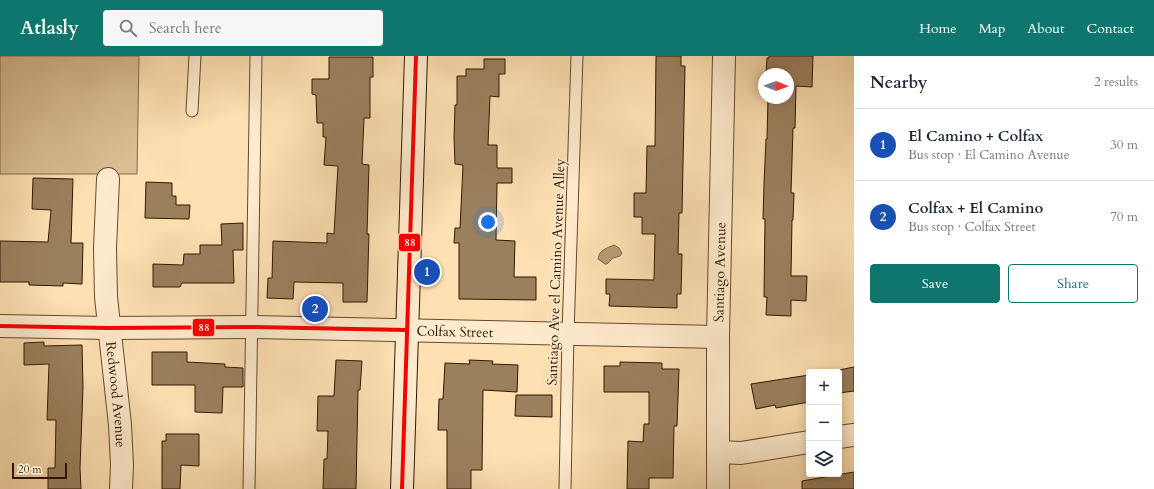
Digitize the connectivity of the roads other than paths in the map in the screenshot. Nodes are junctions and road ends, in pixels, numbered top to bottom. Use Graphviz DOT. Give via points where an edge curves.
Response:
graph roads {
  1 [pos="195,56"];
  2 [pos="256,56"];
  3 [pos="416,56"];
  4 [pos="577,56"];
  5 [pos="724,56"];
  6 [pos="192,111"];
  7 [pos="108,179"];
  8 [pos="0,326"];
  9 [pos="252,327"];
  10 [pos="108,328"];
  11 [pos="408,330"];
  12 [pos="568,334"];
  13 [pos="718,338"];
  14 [pos="854,435"];
  15 [pos="842,437"];
  16 [pos="806,442"];
  17 [pos="719,452"];
  18 [pos="121,489"];
  19 [pos="249,489"];
  20 [pos="402,489"];
  21 [pos="565,489"];
  22 [pos="718,489"];
  1 -- 6 [label="lane"];
  2 -- 9 [label="lane"];
  3 -- 11 [label="street"];
  4 -- 12 [label="lane, Santiago Ave el Camino Avenue Alley"];
  5 -- 13 [label="street, Santiago Avenue"];
  7 -- 10 [label="street, Redwood Avenue" via="105,248"];
  8 -- 10 [label="street, Colfax Street"];
  9 -- 10 [label="street, Colfax Street"];
  9 -- 11 [label="street, Colfax Street"];
  9 -- 19 [label="lane"];
  10 -- 18 [label="street, Redwood Avenue" via="120,425"];
  11 -- 12 [label="street, Colfax Street"];
  11 -- 20 [label="street"];
  12 -- 13 [label="street, Colfax Street"];
  12 -- 21 [label="lane, Santiago Ave el Camino Avenue Alley"];
  13 -- 17 [label="street, Santiago Avenue"];
  14 -- 15 [label="street"];
  16 -- 17 [label="street" via="741,453"];
  17 -- 22 [label="street, Santiago Avenue"];
}
